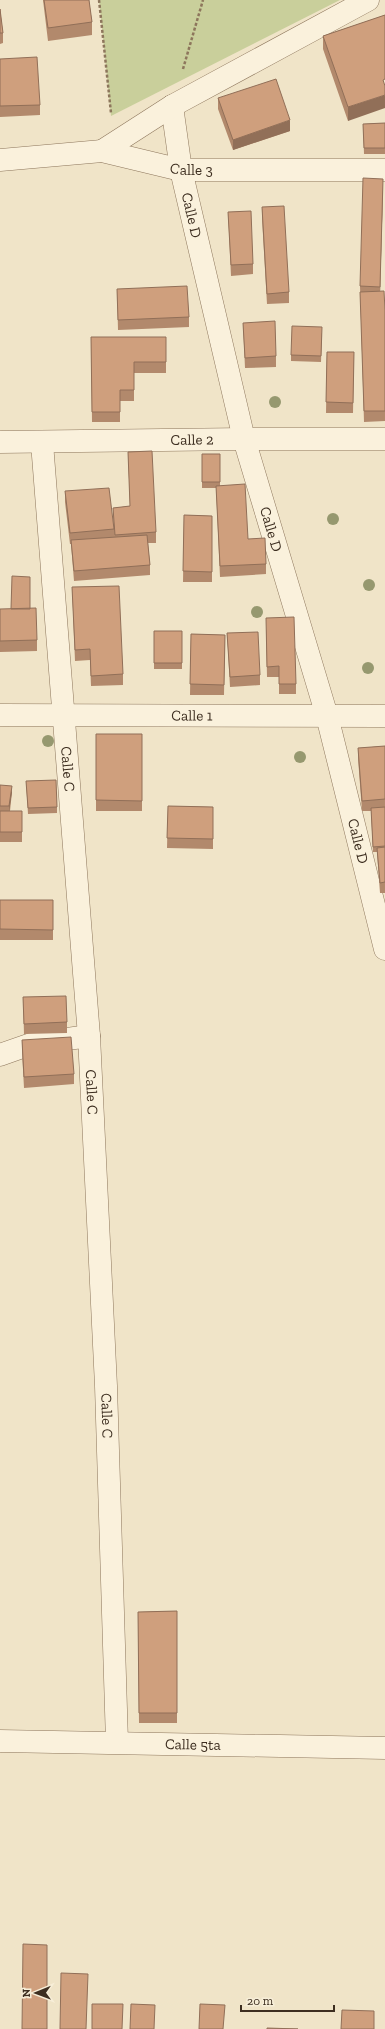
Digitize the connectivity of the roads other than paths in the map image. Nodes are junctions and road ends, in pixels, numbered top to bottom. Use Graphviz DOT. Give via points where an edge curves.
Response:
graph roads {
  1 [pos="368,0"];
  2 [pos="172,106"];
  3 [pos="108,146"];
  4 [pos="0,160"];
  5 [pos="181,170"];
  6 [pos="385,170"];
  7 [pos="244,439"];
  8 [pos="385,439"];
  9 [pos="0,442"];
  10 [pos="42,443"];
  11 [pos="0,715"];
  12 [pos="64,715"];
  13 [pos="327,716"];
  14 [pos="385,716"];
  15 [pos="385,949"];
  16 [pos="89,1036"];
  17 [pos="0,1055"];
  18 [pos="0,1741"];
  19 [pos="117,1742"];
  20 [pos="385,1748"];
  1 -- 2 [label="street"];
  2 -- 3 [label="street"];
  2 -- 5 [label="street, Calle D"];
  3 -- 4 [label="street, Calle 3"];
  3 -- 5 [label="street, Calle 3"];
  5 -- 6 [label="street, Calle 3"];
  5 -- 7 [label="street, Calle D"];
  7 -- 8 [label="street, Calle 2"];
  7 -- 10 [label="street, Calle 2"];
  7 -- 13 [label="street, Calle D"];
  9 -- 10 [label="street, Calle 2"];
  10 -- 12 [label="street, Calle C"];
  11 -- 12 [label="street, Calle 1"];
  12 -- 13 [label="street, Calle 1"];
  12 -- 16 [label="street, Calle C"];
  13 -- 14 [label="street, Calle 1"];
  13 -- 15 [label="street, Calle D"];
  16 -- 17 [label="street" via="31,1044"];
  16 -- 19 [label="street, Calle C" via="106,1386"];
  18 -- 19 [label="street, Calle 5ta"];
  19 -- 20 [label="street, Calle 5ta"];
}
